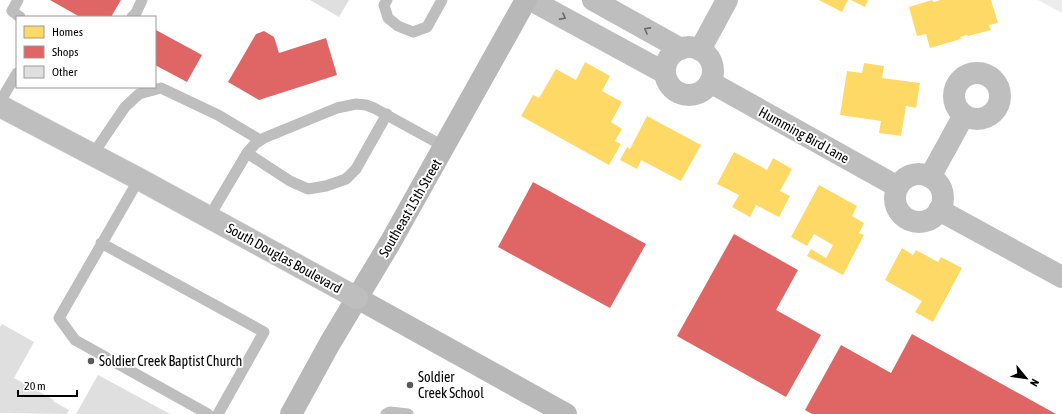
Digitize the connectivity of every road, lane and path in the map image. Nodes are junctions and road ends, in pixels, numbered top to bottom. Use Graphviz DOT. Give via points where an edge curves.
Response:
graph roads {
  1 [pos="18,0"];
  2 [pos="142,0"];
  3 [pos="386,0"];
  4 [pos="442,0"];
  5 [pos="526,0"];
  6 [pos="531,0"];
  7 [pos="727,0"];
  8 [pos="600,4"];
  9 [pos="19,16"];
  10 [pos="133,16"];
  11 [pos="594,34"];
  12 [pos="690,49"];
  13 [pos="665,73"];
  14 [pos="16,76"];
  15 [pos="710,82"];
  16 [pos="0,102"];
  17 [pos="0,106"];
  18 [pos="387,114"];
  19 [pos="964,115"];
  20 [pos="260,140"];
  21 [pos="445,147"];
  22 [pos="247,153"];
  23 [pos="93,154"];
  24 [pos="930,177"];
  25 [pos="139,179"];
  26 [pos="898,187"];
  27 [pos="939,210"];
  28 [pos="209,217"];
  29 [pos="101,243"];
  30 [pos="1062,277"];
  31 [pos="357,298"];
  32 [pos="208,414"];
  33 [pos="218,414"];
  34 [pos="290,414"];
  35 [pos="386,414"];
  36 [pos="408,414"];
  37 [pos="566,414"];
  1 -- 9 [label="lane" via="12,11"];
  2 -- 10 [label="lane"];
  3 -- 4 [label="lane" via="384,5 388,18 398,26 413,32 427,27"];
  5 -- 21 [label="main road, Southeast 15th Street"];
  6 -- 11 [label="street, one-way"];
  7 -- 12 [label="street"];
  8 -- 11 [label="street"];
  12 -- 8 [label="street, one-way"];
  11 -- 13 [label="street"];
  12 -- 13 [label="street" via="673,53"];
  12 -- 15 [label="street" via="707,56 712,65 713,74"];
  13 -- 15 [label="street" via="672,88 684,95 697,94 705,90"];
  14 -- 16 [label="lane"];
  15 -- 26 [label="street, Humming Bird Lane"];
  17 -- 23 [label="street, South Douglas Boulevard"];
  18 -- 20 [label="lane" via="366,105 356,104 337,108"];
  18 -- 21 [label="lane"];
  18 -- 22 [label="lane" via="356,169 346,180 326,186 308,189 290,181"];
  19 -- 24 [label="street"];
  20 -- 22 [label="lane"];
  20 -- 23 [label="lane" via="161,88 139,94 125,107"];
  21 -- 31 [label="main road, Southeast 15th Street"];
  22 -- 28 [label="lane"];
  23 -- 25 [label="street, South Douglas Boulevard"];
  24 -- 26 [label="street" via="923,174 911,175"];
  24 -- 27 [label="street" via="941,190 942,202"];
  25 -- 28 [label="street, South Douglas Boulevard"];
  25 -- 29 [label="lane"];
  26 -- 27 [label="street" via="896,202 900,212 908,218 924,221"];
  27 -- 30 [label="street"];
  28 -- 31 [label="street, South Douglas Boulevard"];
  29 -- 32 [label="lane" via="59,318 75,340"];
  29 -- 33 [label="lane" via="264,332"];
  31 -- 34 [label="main road, Southeast 15th Street"];
  31 -- 37 [label="main road, South Douglas Boulevard"];
  35 -- 36 [label="lane"];
}
